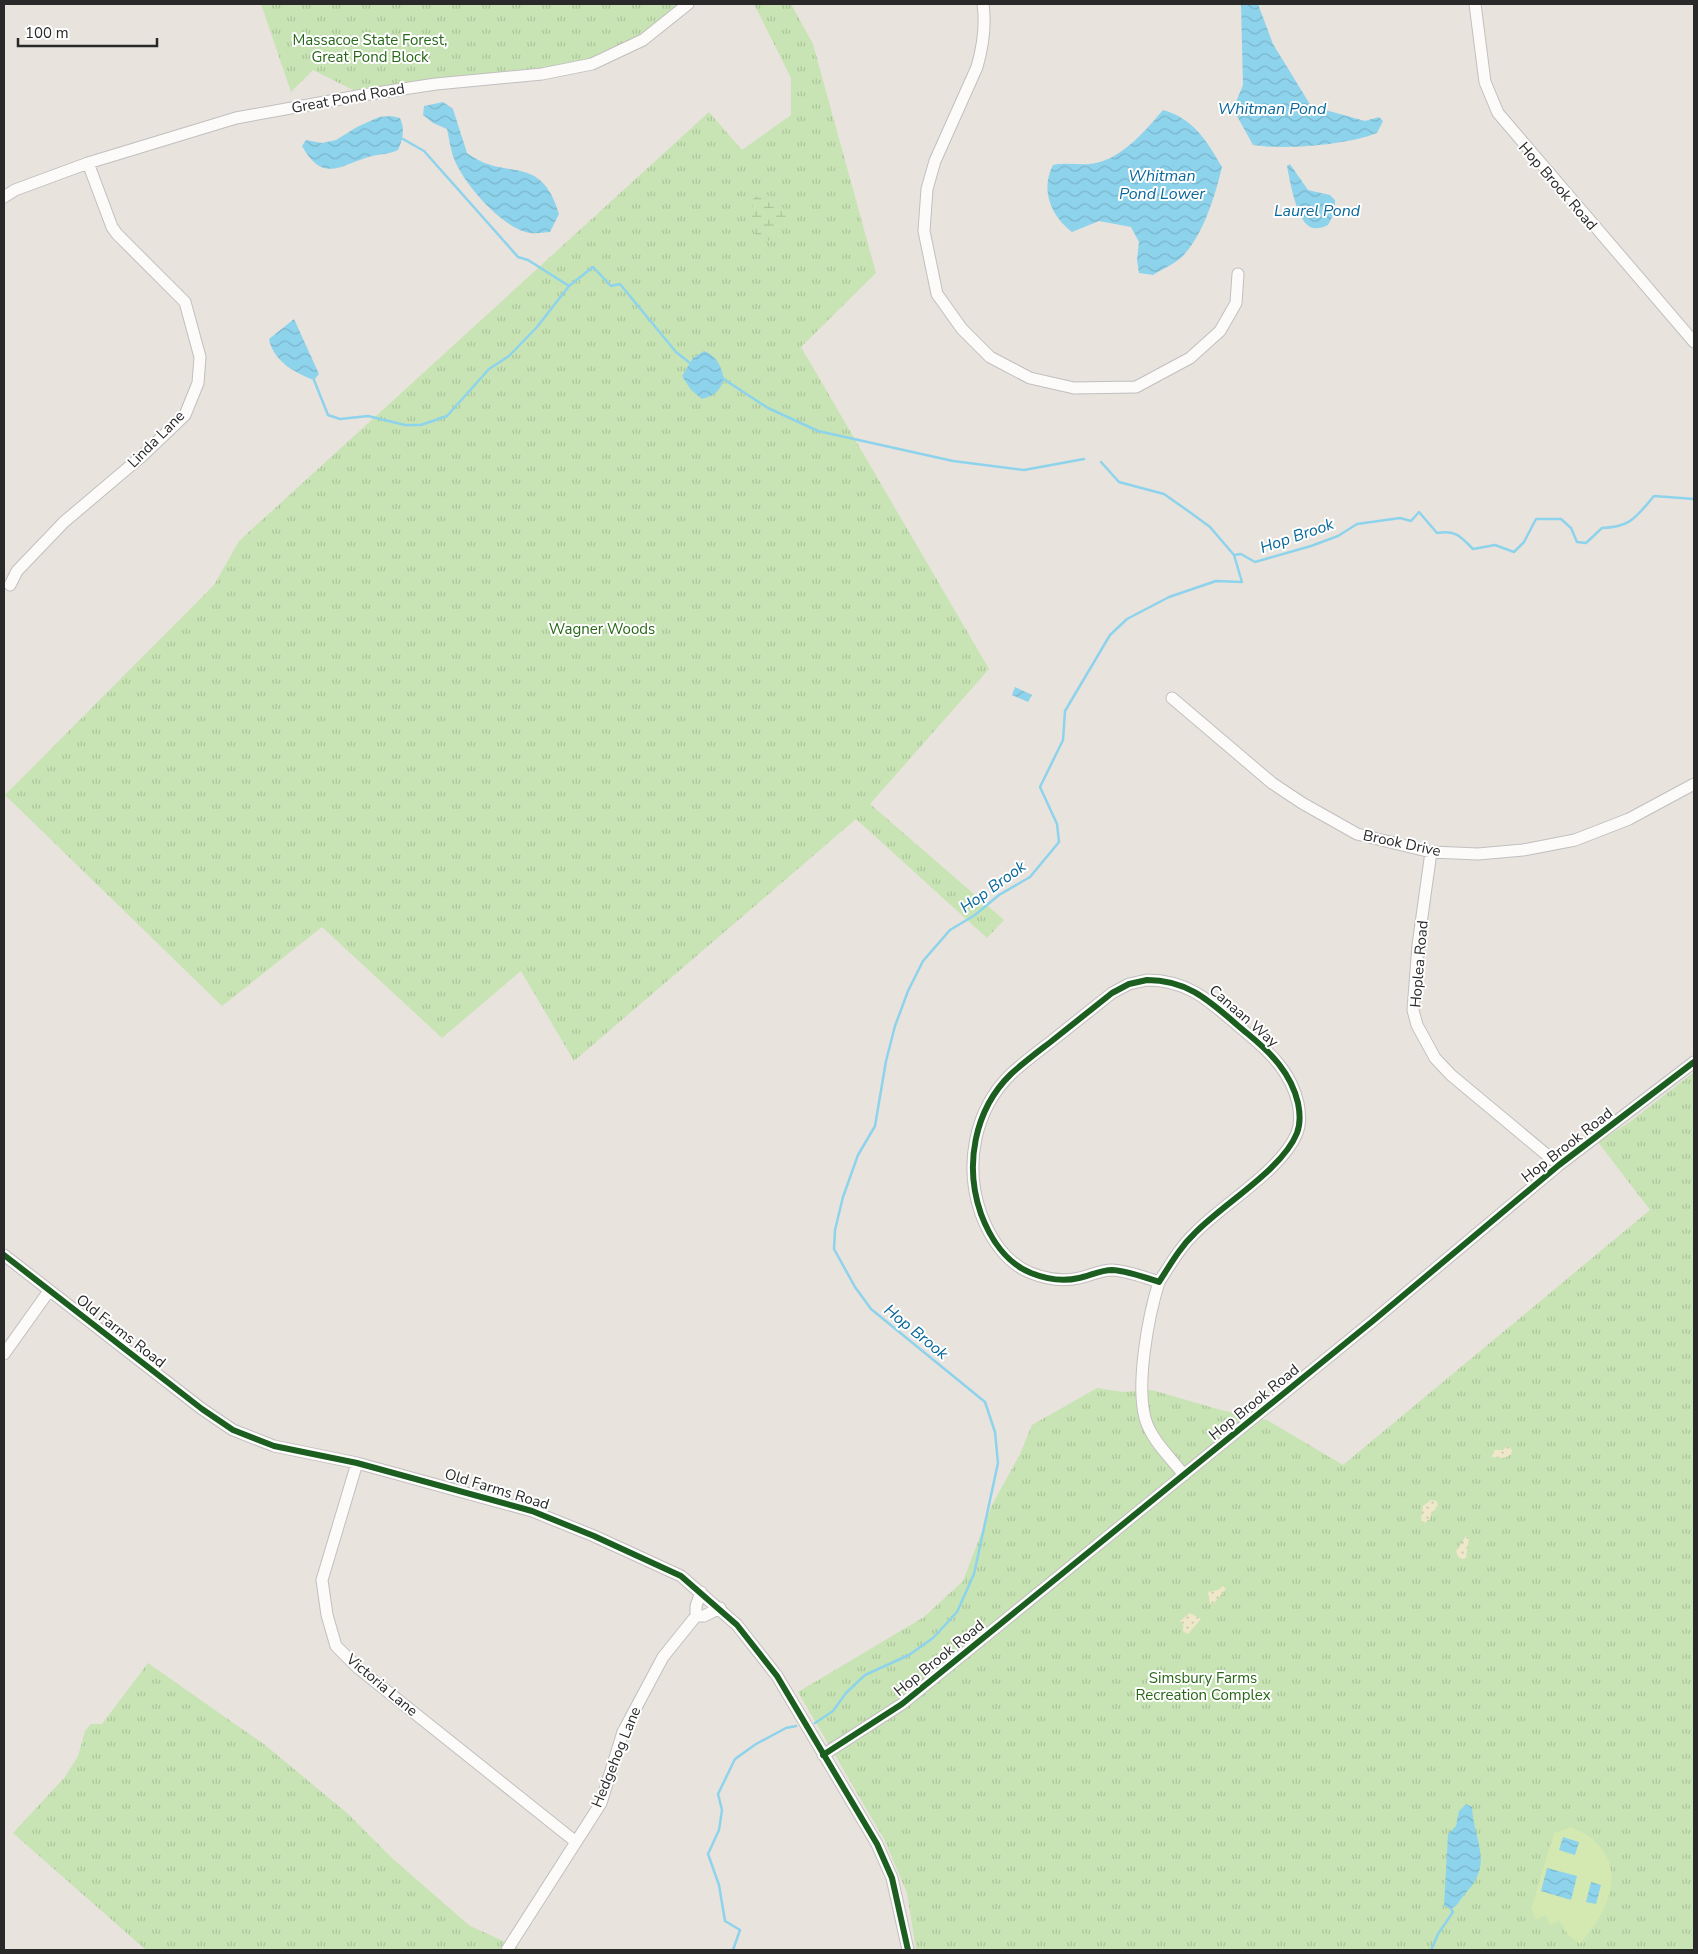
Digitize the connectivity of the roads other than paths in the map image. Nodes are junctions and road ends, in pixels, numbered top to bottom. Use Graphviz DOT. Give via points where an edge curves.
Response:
graph roads {
  1 [pos="688,4"];
  2 [pos="983,4"];
  3 [pos="1475,4"];
  4 [pos="88,163"];
  5 [pos="4,197"];
  6 [pos="1238,274"];
  7 [pos="1694,342"];
  8 [pos="10,585"];
  9 [pos="1172,698"];
  10 [pos="1694,784"];
  11 [pos="1431,852"];
  12 [pos="1694,1062"];
  13 [pos="1559,1165"];
  14 [pos="4,1255"];
  15 [pos="1159,1282"];
  16 [pos="49,1291"];
  17 [pos="4,1354"];
  18 [pos="357,1463"];
  19 [pos="1184,1475"];
  20 [pos="701,1592"];
  21 [pos="720,1608"];
  22 [pos="696,1616"];
  23 [pos="824,1755"];
  24 [pos="576,1842"];
  25 [pos="507,1950"];
  26 [pos="908,1950"];
  1 -- 4 [label="street, Great Pond Road" via="643,40 592,64 542,74 363,95 236,118"];
  2 -- 6 [label="street" via="985,17 978,67 930,174 924,211 932,280 937,294 962,330 990,357 1030,378 1074,388 1136,386 1190,358 1220,331 1236,303"];
  3 -- 7 [label="street, Hop Brook Road" via="1486,82 1498,113"];
  4 -- 5 [label="street, Great Pond Road"];
  4 -- 8 [label="street, Linda Lane" via="112,226 185,302 200,356 198,383 185,415 64,522 18,571"];
  9 -- 11 [label="street, Brook Drive" via="1272,783 1302,803 1357,834"];
  10 -- 11 [label="street, Brook Drive" via="1629,819 1575,840 1478,854"];
  11 -- 13 [label="street, Hoplea Road" via="1413,1010 1417,1025 1435,1058 1451,1075"];
  12 -- 13 [label="street, Hop Brook Road"];
  13 -- 19 [label="street, Hop Brook Road"];
  14 -- 16 [label="street, Old Farms Road"];
  15 -- 15 [label="street, Canaan Way" via="1195,1232 1290,1149 1300,1117 1295,1089 1286,1072 1256,1041 1191,988 1162,980 1147,980 1129,984 1112,993 1029,1059 1002,1085 986,1108 976,1136 973,1183 976,1201 990,1235 1006,1256 1028,1272 1060,1280 1110,1270 1133,1273"];
  15 -- 19 [label="street, Canaan Way" via="1142,1378 1146,1419 1156,1439"];
  16 -- 17 [label="street"];
  16 -- 18 [label="street, Old Farms Road" via="234,1430 274,1446"];
  18 -- 20 [label="street, Old Farms Road" via="532,1510 660,1565"];
  18 -- 24 [label="street, Victoria Lane" via="322,1580 327,1616 336,1646"];
  19 -- 23 [label="street, Hop Brook Road" via="902,1704"];
  20 -- 21 [label="street, Old Farms Road"];
  20 -- 22 [label="street, Hedgehog Lane"];
  21 -- 22 [label="street" via="704,1616"];
  21 -- 23 [label="street, Old Farms Road" via="756,1646"];
  22 -- 24 [label="street, Hedgehog Lane" via="663,1657 646,1686 623,1732 601,1803"];
  23 -- 26 [label="street, Old Farms Road" via="877,1844 892,1878"];
  24 -- 25 [label="street, Hedgehog Lane"];
}
